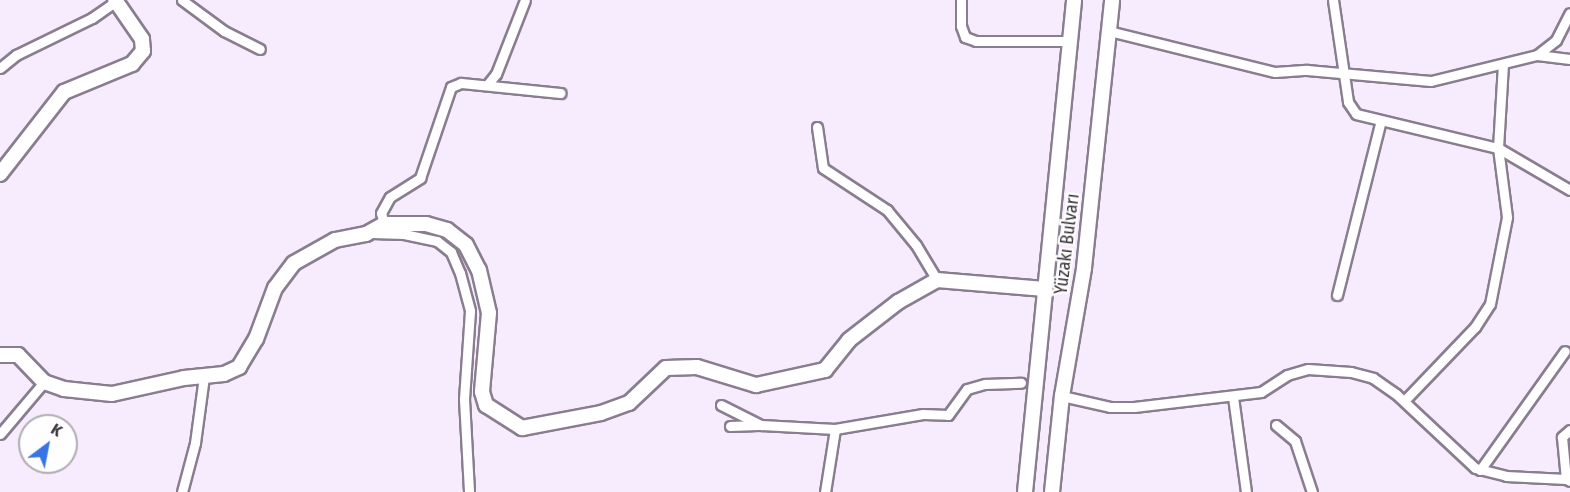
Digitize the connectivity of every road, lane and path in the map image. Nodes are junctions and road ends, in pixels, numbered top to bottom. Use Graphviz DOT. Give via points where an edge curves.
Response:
graph roads {
  1 [pos="182,0"];
  2 [pos="525,0"];
  3 [pos="961,0"];
  4 [pos="1074,0"];
  5 [pos="1112,0"];
  6 [pos="1333,0"];
  7 [pos="115,1"];
  8 [pos="1570,13"];
  9 [pos="1109,31"];
  10 [pos="1070,41"];
  11 [pos="260,49"];
  12 [pos="1537,55"];
  13 [pos="1570,59"];
  14 [pos="1503,64"];
  15 [pos="0,68"];
  16 [pos="1346,74"];
  17 [pos="487,85"];
  18 [pos="560,93"];
  19 [pos="1382,120"];
  20 [pos="817,127"];
  21 [pos="1498,148"];
  22 [pos="0,174"];
  23 [pos="1570,190"];
  24 [pos="384,224"];
  25 [pos="366,234"];
  26 [pos="938,280"];
  27 [pos="1045,289"];
  28 [pos="1337,295"];
  29 [pos="1565,351"];
  30 [pos="0,355"];
  31 [pos="204,376"];
  32 [pos="44,382"];
  33 [pos="1021,383"];
  34 [pos="1062,396"];
  35 [pos="1233,397"];
  36 [pos="1404,401"];
  37 [pos="721,405"];
  38 [pos="760,425"];
  39 [pos="1276,425"];
  40 [pos="730,426"];
  41 [pos="835,429"];
  42 [pos="1570,430"];
  43 [pos="0,434"];
  44 [pos="1480,470"];
  45 [pos="1568,480"];
  46 [pos="182,492"];
  47 [pos="469,492"];
  48 [pos="825,492"];
  49 [pos="1024,492"];
  50 [pos="1052,492"];
  51 [pos="1246,492"];
  52 [pos="1312,492"];
  1 -- 11 [label="street" via="224,31"];
  2 -- 17 [label="street" via="496,74"];
  3 -- 10 [label="street" via="961,26 966,37 976,41"];
  4 -- 10 [label="street, Yüzakı Bulvarı"];
  5 -- 9 [label="street, Yüzakı Bulvarı"];
  6 -- 16 [label="street"];
  7 -- 15 [label="street" via="92,18 16,55"];
  7 -- 22 [label="street" via="142,39 143,51 132,64 64,92"];
  8 -- 12 [label="street" via="1556,40"];
  9 -- 16 [label="street" via="1275,72"];
  9 -- 34 [label="street, Yüzakı Bulvarı" via="1084,268"];
  10 -- 27 [label="street, Yüzakı Bulvarı"];
  12 -- 13 [label="street"];
  12 -- 14 [label="street"];
  14 -- 16 [label="street" via="1431,81"];
  14 -- 21 [label="street"];
  16 -- 19 [label="street" via="1351,110"];
  17 -- 18 [label="street"];
  17 -- 24 [label="street" via="461,83 451,87 420,178 390,198 381,213"];
  19 -- 21 [label="street"];
  19 -- 28 [label="street"];
  20 -- 26 [label="street" via="823,168 886,210 916,245"];
  21 -- 23 [label="street"];
  21 -- 36 [label="street" via="1507,216 1490,304 1475,327"];
  24 -- 25 [label="street"];
  24 -- 26 [label="street" via="426,224 447,230 466,245 479,270 489,313 482,392 486,405 522,428 601,413 629,403 666,368 697,367 756,385 825,370 849,340 898,302"];
  25 -- 31 [label="street" via="335,240 294,263 275,288 256,339 239,367 224,375"];
  25 -- 47 [label="street" via="404,234 436,241 451,252 460,273 470,311 465,399"];
  26 -- 27 [label="street"];
  27 -- 49 [label="street, Yüzakı Bulvarı"];
  29 -- 44 [label="street"];
  30 -- 32 [label="street" via="18,356"];
  31 -- 32 [label="street" via="112,394 64,389"];
  31 -- 46 [label="street" via="195,443"];
  32 -- 43 [label="street"];
  33 -- 41 [label="street" via="967,389 948,415 923,414"];
  34 -- 35 [label="street" via="1110,407"];
  34 -- 50 [label="street, Yüzakı Bulvarı"];
  35 -- 36 [label="street" via="1261,392 1287,375 1308,369 1351,372 1372,378"];
  35 -- 51 [label="street"];
  36 -- 44 [label="street"];
  37 -- 38 [label="street"];
  38 -- 40 [label="street"];
  38 -- 41 [label="street"];
  39 -- 52 [label="street" via="1295,441"];
  41 -- 48 [label="street"];
  42 -- 45 [label="street" via="1562,437"];
  44 -- 45 [label="street" via="1506,476"];
}
